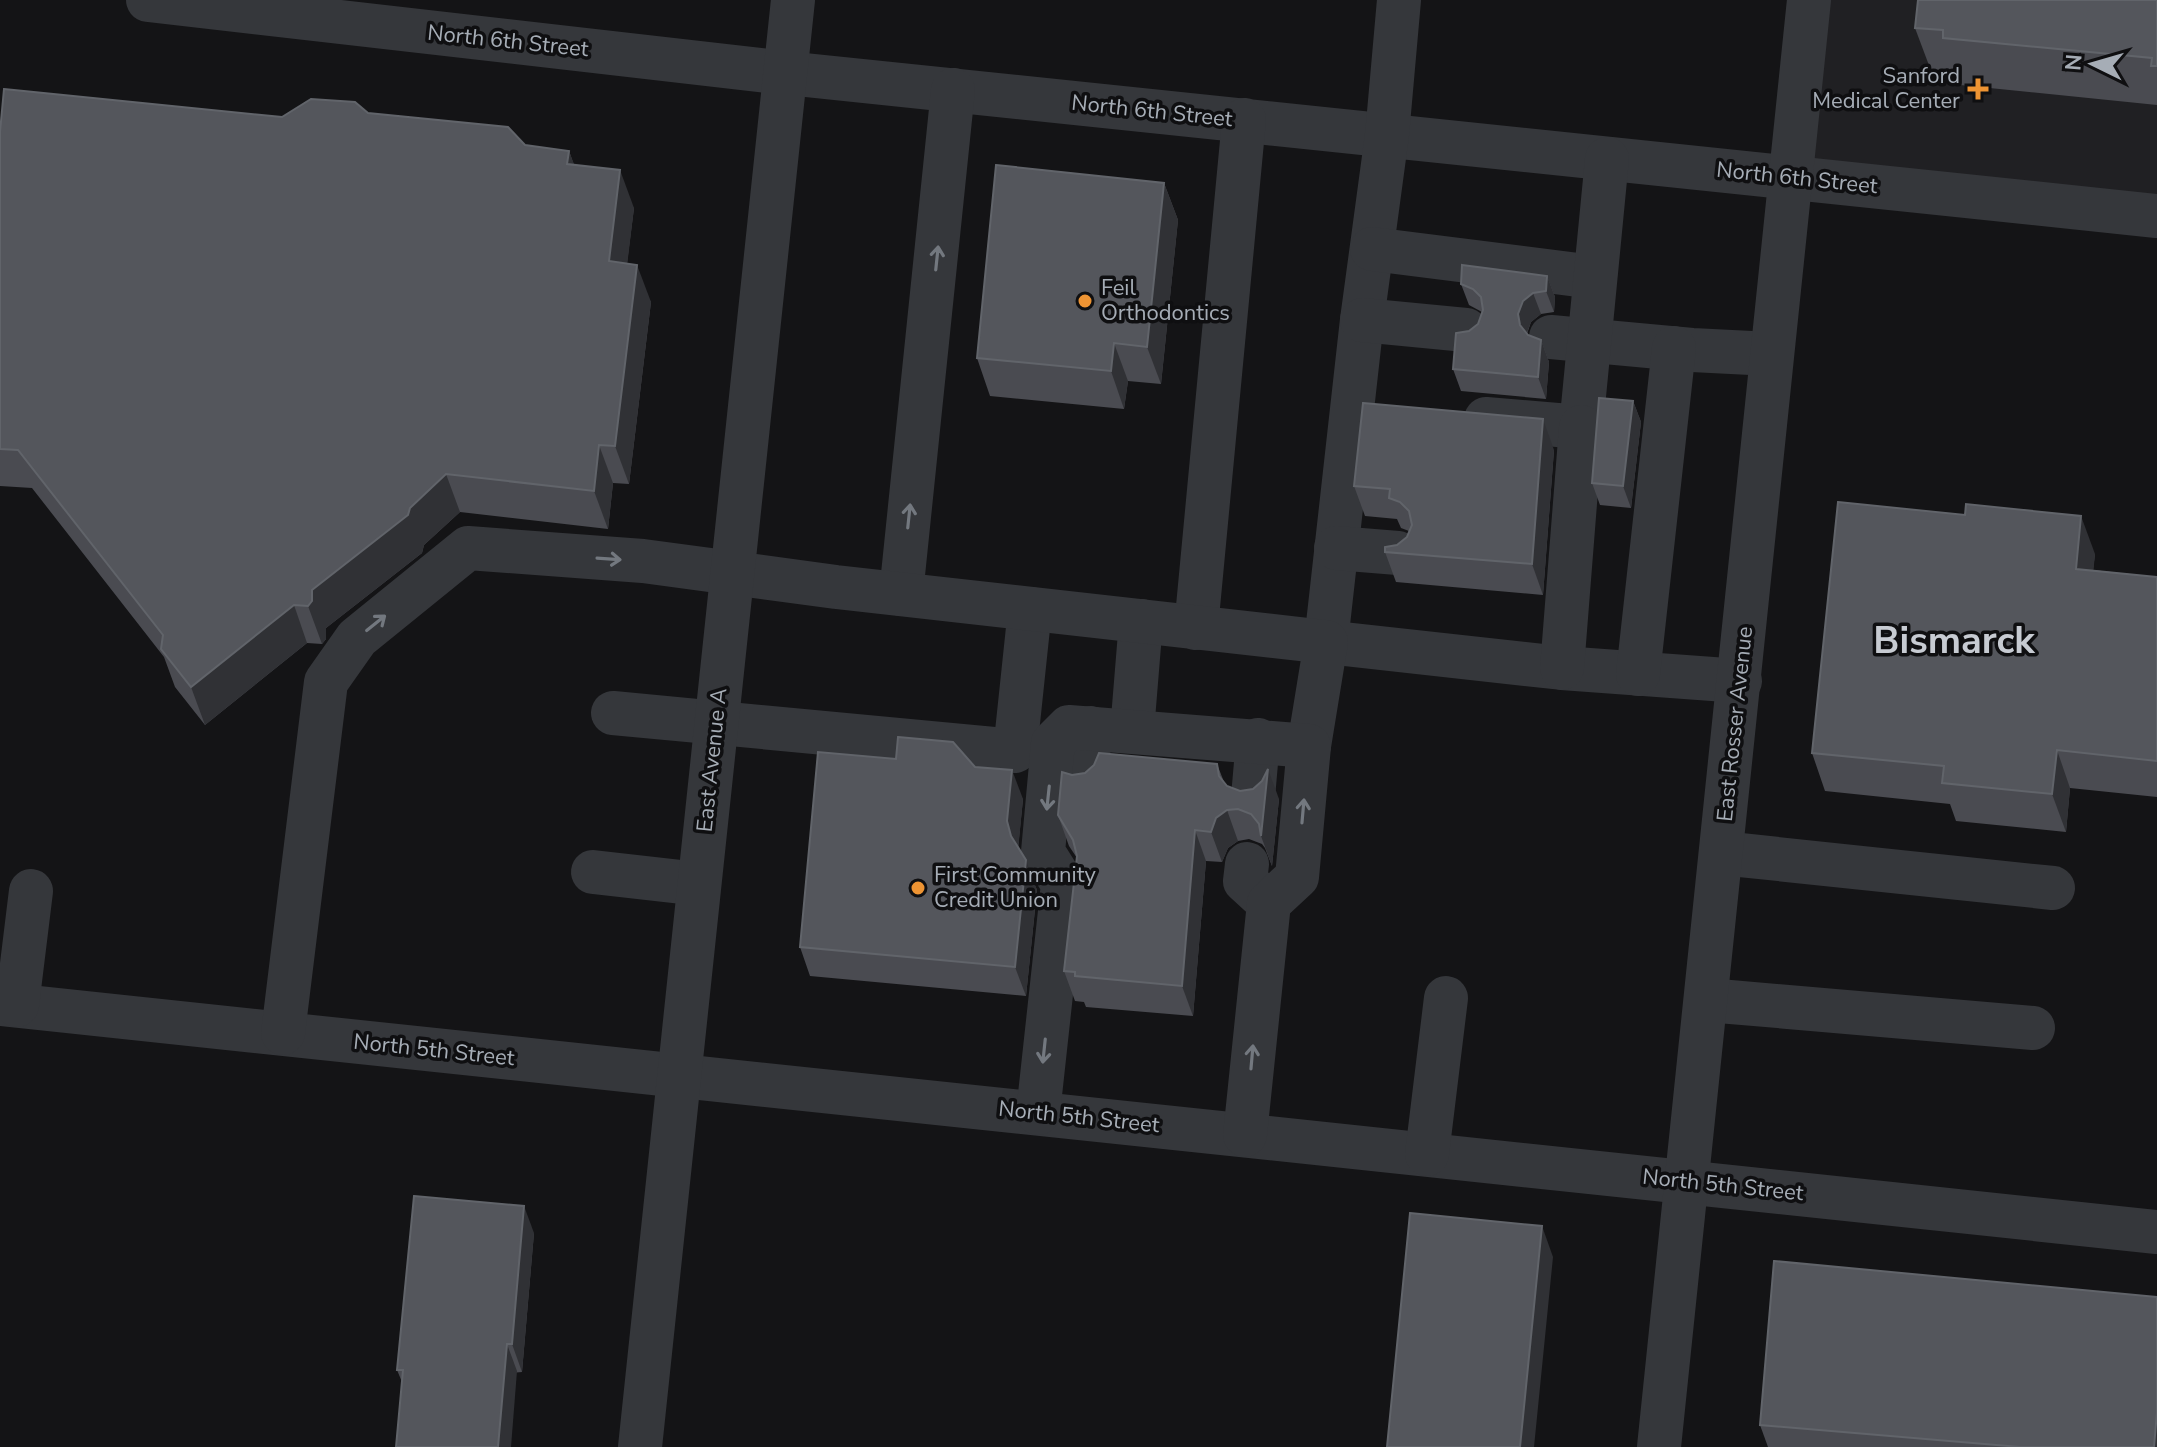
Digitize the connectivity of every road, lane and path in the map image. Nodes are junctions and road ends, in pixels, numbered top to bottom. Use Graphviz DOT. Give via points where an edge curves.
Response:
graph roads {
  1 [pos="148,0"];
  2 [pos="793,0"];
  3 [pos="1399,0"];
  4 [pos="1809,0"];
  5 [pos="786,73"];
  6 [pos="953,90"];
  7 [pos="1244,120"];
  8 [pos="1387,135"];
  9 [pos="1607,159"];
  10 [pos="1790,177"];
  11 [pos="2157,216"];
  12 [pos="1372,249"];
  13 [pos="1594,277"];
  14 [pos="1362,320"];
  15 [pos="1466,330"];
  16 [pos="1570,339"];
  17 [pos="1674,348"];
  18 [pos="1771,354"];
  19 [pos="1352,406"];
  20 [pos="1398,411"];
  21 [pos="1444,415"];
  22 [pos="1581,427"];
  23 [pos="1336,548"];
  24 [pos="1398,553"];
  25 [pos="731,572"];
  26 [pos="901,594"];
  27 [pos="1030,609"];
  28 [pos="1141,621"];
  29 [pos="1196,628"];
  30 [pos="1326,642"];
  31 [pos="1562,668"];
  32 [pos="1638,674"];
  33 [pos="1740,681"];
  34 [pos="613,713"];
  35 [pos="716,722"];
  36 [pos="1111,729"];
  37 [pos="1258,740"];
  38 [pos="1309,746"];
  39 [pos="1085,781"];
  40 [pos="1253,797"];
  41 [pos="1721,853"];
  42 [pos="1247,864"];
  43 [pos="593,872"];
  44 [pos="699,884"];
  45 [pos="2053,888"];
  46 [pos="31,891"];
  47 [pos="1269,903"];
  48 [pos="1446,998"];
  49 [pos="1707,1000"];
  50 [pos="8,1004"];
  51 [pos="2033,1028"];
  52 [pos="283,1033"];
  53 [pos="678,1076"];
  54 [pos="1038,1113"];
  55 [pos="1245,1135"];
  56 [pos="1427,1154"];
  57 [pos="1686,1181"];
  58 [pos="2157,1232"];
  59 [pos="640,1447"];
  60 [pos="1659,1447"];
  1 -- 5 [label="street, North 6th Street"];
  2 -- 5 [label="street, East Avenue A"];
  3 -- 8 [label="street"];
  4 -- 10 [label="street, East Rosser Avenue"];
  5 -- 6 [label="street, North 6th Street"];
  5 -- 25 [label="street, East Avenue A"];
  6 -- 7 [label="street, North 6th Street"];
  26 -- 6 [label="street, one-way"];
  7 -- 8 [label="street, North 6th Street"];
  7 -- 29 [label="street"];
  8 -- 9 [label="street, North 6th Street"];
  8 -- 12 [label="street"];
  9 -- 10 [label="street, North 6th Street"];
  9 -- 13 [label="street"];
  10 -- 11 [label="street, North 6th Street"];
  10 -- 18 [label="street, East Rosser Avenue"];
  12 -- 13 [label="street"];
  12 -- 14 [label="street"];
  13 -- 16 [label="street"];
  14 -- 15 [label="street"];
  14 -- 19 [label="street"];
  16 -- 17 [label="street"];
  16 -- 22 [label="street"];
  17 -- 18 [label="street"];
  17 -- 32 [label="street"];
  18 -- 33 [label="street, East Rosser Avenue"];
  19 -- 20 [label="street"];
  19 -- 23 [label="street"];
  21 -- 22 [label="street"];
  22 -- 31 [label="street" via="1561,566"];
  23 -- 24 [label="street"];
  23 -- 30 [label="street"];
  25 -- 26 [label="street"];
  25 -- 35 [label="street, East Avenue A"];
  52 -- 25 [label="street, one-way" via="326,682 357,638 468,548"];
  26 -- 27 [label="street"];
  27 -- 28 [label="street"];
  27 -- 35 [label="street" via="1015,751"];
  28 -- 29 [label="street"];
  28 -- 36 [label="street"];
  29 -- 30 [label="street"];
  30 -- 31 [label="street"];
  30 -- 38 [label="street"];
  31 -- 32 [label="street"];
  32 -- 33 [label="street"];
  33 -- 41 [label="street, East Rosser Avenue"];
  34 -- 35 [label="street"];
  35 -- 44 [label="street, East Avenue A"];
  36 -- 37 [label="street"];
  36 -- 39 [label="street"];
  36 -- 54 [label="street, one-way" via="1069,727 1053,743 1043,852 1071,865"];
  37 -- 38 [label="street"];
  37 -- 40 [label="street"];
  47 -- 38 [label="street, one-way" via="1297,877"];
  41 -- 45 [label="street"];
  41 -- 49 [label="street, East Rosser Avenue"];
  42 -- 47 [label="street" via="1245,881"];
  43 -- 44 [label="street"];
  44 -- 53 [label="street, East Avenue A"];
  46 -- 50 [label="street"];
  55 -- 47 [label="street, one-way"];
  48 -- 56 [label="street"];
  49 -- 51 [label="street"];
  49 -- 57 [label="street, East Rosser Avenue"];
  50 -- 52 [label="street, North 5th Street"];
  52 -- 53 [label="street, North 5th Street"];
  53 -- 54 [label="street, North 5th Street"];
  53 -- 59 [label="street, East Avenue A"];
  54 -- 55 [label="street, North 5th Street"];
  55 -- 56 [label="street, North 5th Street"];
  56 -- 57 [label="street, North 5th Street"];
  57 -- 58 [label="street, North 5th Street"];
  57 -- 60 [label="street, East Rosser Avenue"];
}
